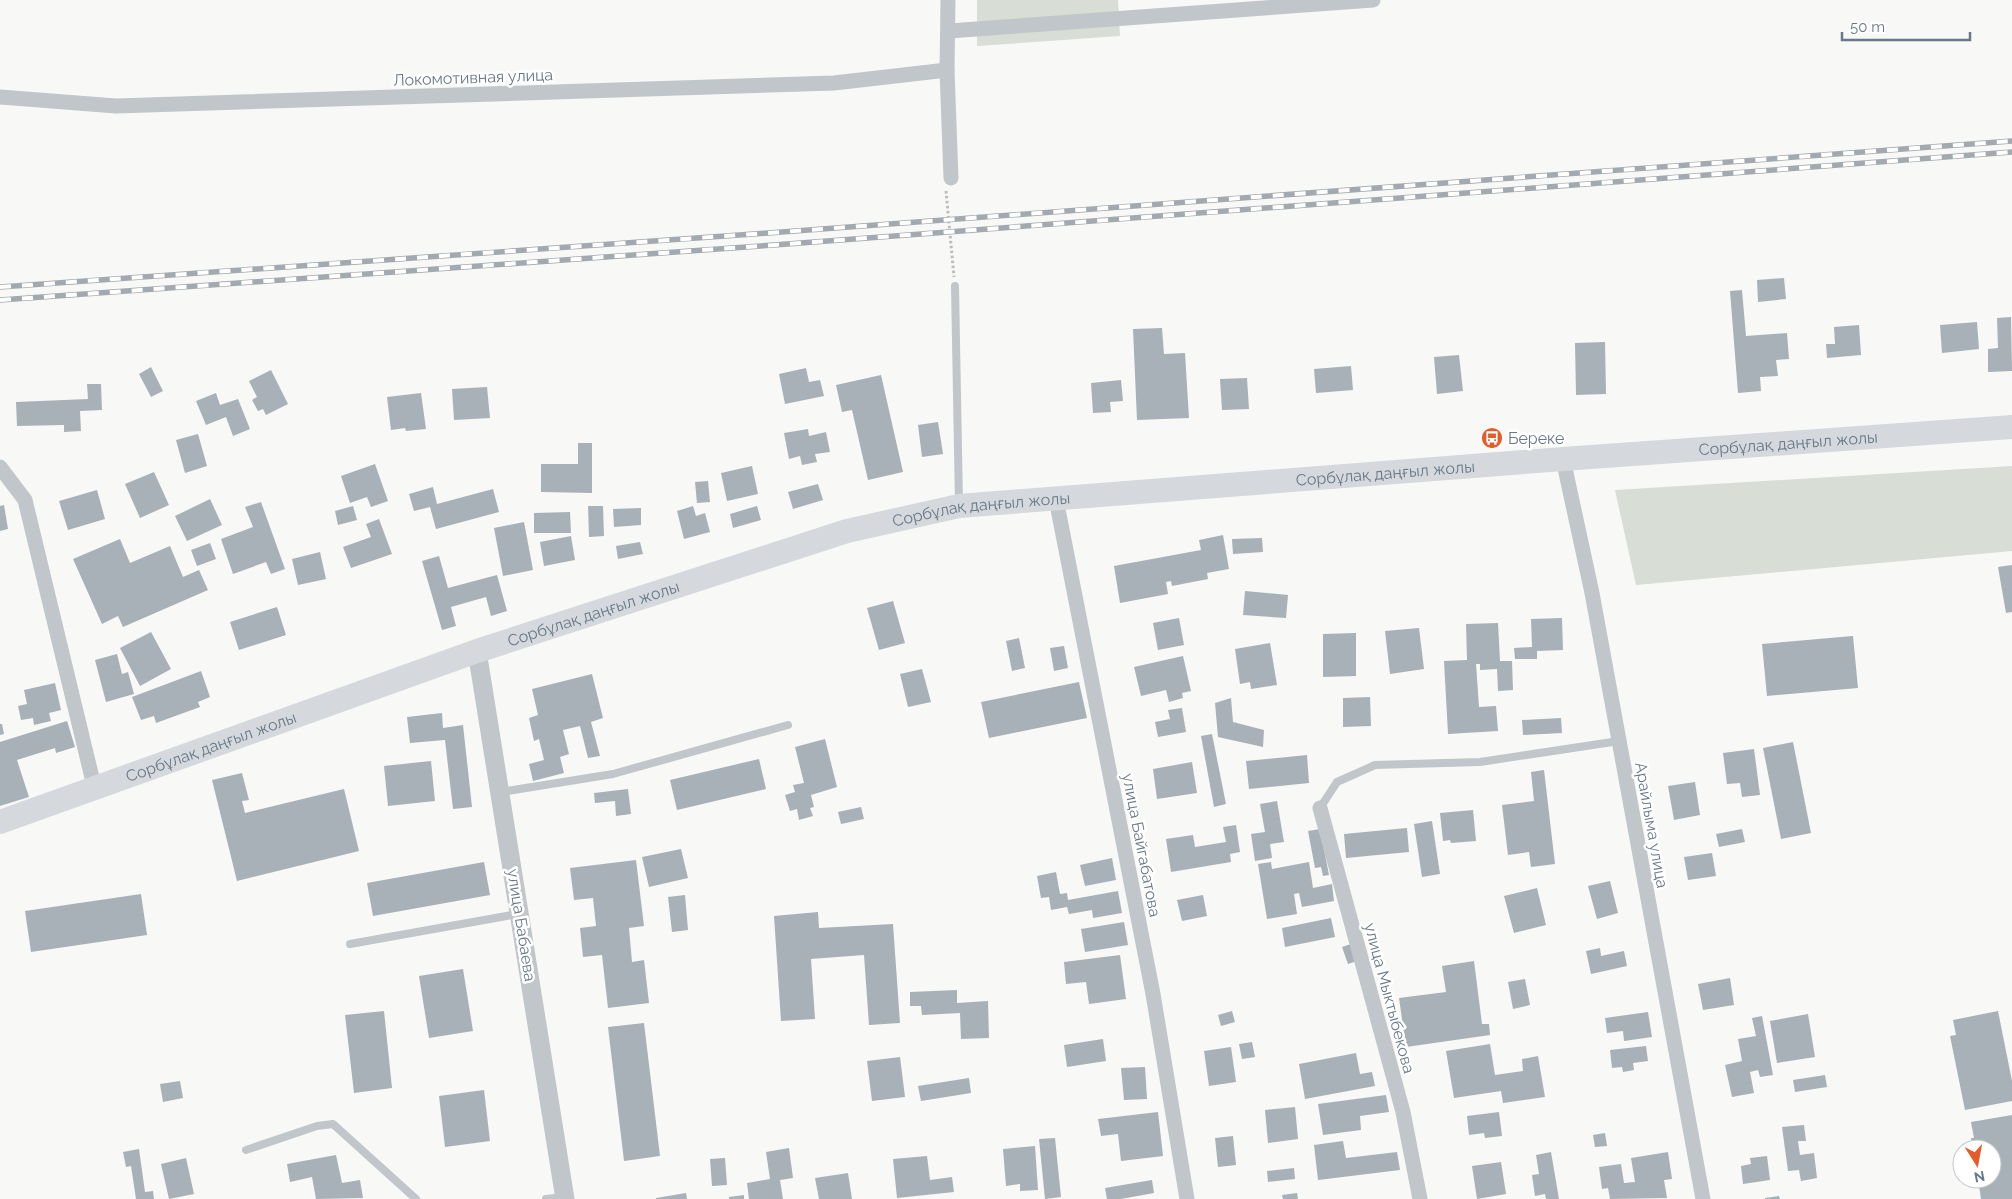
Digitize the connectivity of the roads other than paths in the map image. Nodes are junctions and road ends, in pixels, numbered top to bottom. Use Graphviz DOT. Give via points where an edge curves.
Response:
graph roads {
  1 [pos="948,0"];
  2 [pos="1373,0"];
  3 [pos="948,31"];
  4 [pos="947,70"];
  5 [pos="0,97"];
  6 [pos="950,178"];
  7 [pos="955,286"];
  8 [pos="2012,427"];
  9 [pos="1563,459"];
  10 [pos="0,467"];
  11 [pos="1056,499"];
  12 [pos="959,506"];
  13 [pos="477,652"];
  14 [pos="788,725"];
  15 [pos="1619,741"];
  16 [pos="95,790"];
  17 [pos="500,792"];
  18 [pos="1320,808"];
  19 [pos="0,822"];
  20 [pos="520,913"];
  21 [pos="350,944"];
  22 [pos="246,1150"];
  23 [pos="565,1198"];
  24 [pos="1183,1198"];
  25 [pos="416,1199"];
  26 [pos="546,1199"];
  27 [pos="1420,1199"];
  28 [pos="1703,1199"];
  1 -- 3 [label="street"];
  2 -- 3 [label="street"];
  3 -- 4 [label="street"];
  4 -- 5 [label="street, Локомотивная улица" via="834,83 116,106"];
  4 -- 6 [label="street"];
  7 -- 12 [label="lane"];
  8 -- 9 [label="main road, Сорбұлақ даңғыл жолы"];
  9 -- 11 [label="main road, Сорбұлақ даңғыл жолы"];
  9 -- 15 [label="street, Арайлыма улица"];
  10 -- 16 [label="street" via="25,500"];
  11 -- 12 [label="main road, Сорбұлақ даңғыл жолы"];
  11 -- 24 [label="street, улица Байгабатова" via="1153,994"];
  12 -- 13 [label="main road, Сорбұлақ даңғыл жолы" via="847,531"];
  13 -- 16 [label="main road, Сорбұлақ даңғыл жолы"];
  13 -- 17 [label="street, улица Бабаева"];
  14 -- 17 [label="lane" via="612,774"];
  15 -- 18 [label="lane" via="1480,762 1375,765 1336,782"];
  15 -- 28 [label="street, Арайлыма улица"];
  16 -- 19 [label="main road, Сорбұлақ даңғыл жолы"];
  17 -- 20 [label="street, улица Бабаева"];
  18 -- 27 [label="street, улица Мыктыбекова" via="1403,1112"];
  20 -- 21 [label="lane"];
  20 -- 23 [label="street, улица Бабаева"];
  22 -- 25 [label="lane" via="317,1126 333,1124"];
  23 -- 26 [label="lane"];
}
